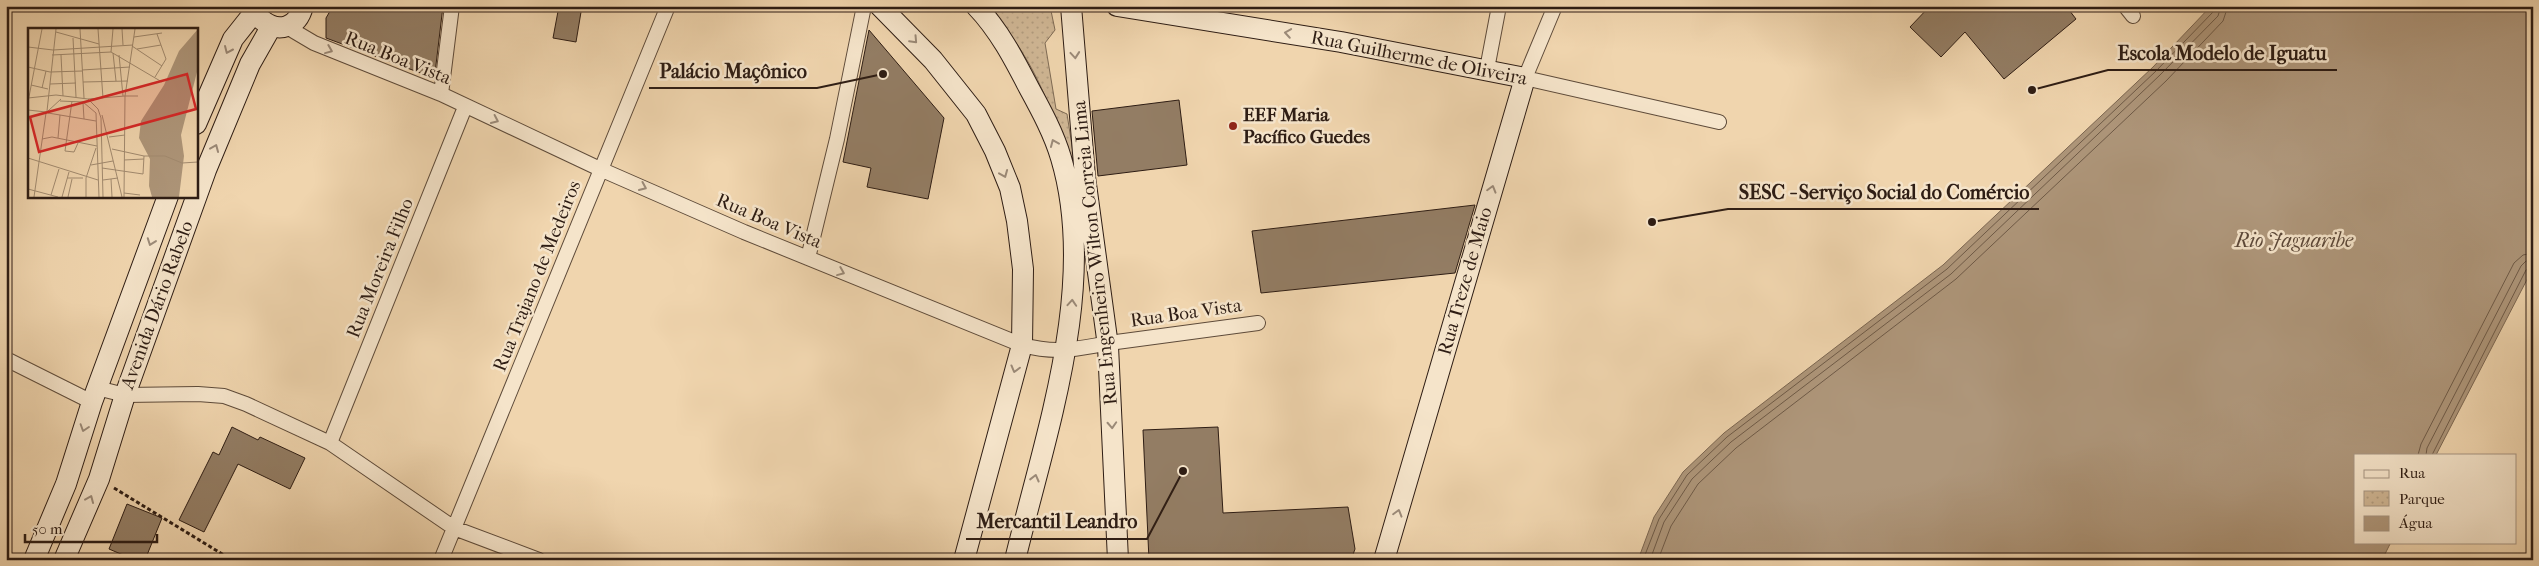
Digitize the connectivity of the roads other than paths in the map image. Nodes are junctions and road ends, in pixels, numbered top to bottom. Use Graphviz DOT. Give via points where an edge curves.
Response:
graph roads {
  1 [pos="304,6"];
  2 [pos="452,6"];
  3 [pos="668,6"];
  4 [pos="864,6"];
  5 [pos="880,6"];
  6 [pos="976,6"];
  7 [pos="1070,6"];
  8 [pos="1117,6"];
  9 [pos="1499,6"];
  10 [pos="1555,6"];
  11 [pos="256,8"];
  12 [pos="279,27"];
  13 [pos="1487,69"];
  14 [pos="1525,78"];
  15 [pos="441,94"];
  16 [pos="465,107"];
  17 [pos="198,119"];
  18 [pos="1719,122"];
  19 [pos="201,168"];
  20 [pos="600,168"];
  21 [pos="167,198"];
  22 [pos="191,198"];
  23 [pos="808,258"];
  24 [pos="1258,323"];
  25 [pos="1108,343"];
  26 [pos="1022,345"];
  27 [pos="1066,351"];
  28 [pos="6,359"];
  29 [pos="95,395"];
  30 [pos="125,395"];
  31 [pos="330,443"];
  32 [pos="454,528"];
  33 [pos="34,560"];
  34 [pos="64,560"];
  35 [pos="441,560"];
  36 [pos="539,560"];
  37 [pos="964,560"];
  38 [pos="1014,560"];
  39 [pos="1118,560"];
  40 [pos="1384,560"];
  1 -- 12 [label="main road, Avenida Dário Rabelo" via="300,17"];
  2 -- 15 [label="street"];
  3 -- 20 [label="street, Rua Trajano de Medeiros"];
  4 -- 23 [label="street" via="838,139"];
  5 -- 26 [label="main road, one-way" via="933,60 976,114 995,150 1010,188 1017,221 1023,269"];
  27 -- 6 [label="main road, one-way" via="1073,305 1073,251 1071,203 1060,157 1007,47"];
  7 -- 25 [label="main road, Rua Engenheiro Wilton Correia Lima, one-way" via="1085,177"];
  13 -- 8 [label="main road, Rua Guilherme de Oliveira, one-way"];
  9 -- 13 [label="street"];
  10 -- 14 [label="street, Rua Treze de Maio"];
  11 -- 12 [label="main road" via="262,21"];
  11 -- 17 [label="main road, one-way" via="233,39"];
  12 -- 15 [label="street, Rua Boa Vista, one-way"];
  19 -- 12 [label="main road, Avenida Dário Rabelo, one-way" via="250,64"];
  13 -- 14 [label="main road, Rua Guilherme de Oliveira"];
  14 -- 18 [label="street, Rua Guilherme de Oliveira"];
  40 -- 14 [label="main road, Rua Treze de Maio, one-way"];
  15 -- 16 [label="street, Rua Boa Vista"];
  16 -- 20 [label="street, Rua Boa Vista, one-way"];
  16 -- 31 [label="street, Rua Moreira Filho"];
  20 -- 23 [label="street, Rua Boa Vista, one-way"];
  20 -- 32 [label="street, Rua Trajano de Medeiros"];
  21 -- 29 [label="main road, Avenida Dário Rabelo, one-way"];
  22 -- 30 [label="main road, Avenida Dário Rabelo"];
  23 -- 26 [label="street, Rua Boa Vista, one-way"];
  24 -- 25 [label="street, Rua Boa Vista"];
  25 -- 27 [label="street, Rua Boa Vista"];
  25 -- 39 [label="main road, Rua Engenheiro Wilton Correia Lima, one-way"];
  26 -- 27 [label="street, Rua Boa Vista"];
  26 -- 37 [label="main road, one-way"];
  38 -- 27 [label="main road, one-way"];
  28 -- 29 [label="street"];
  29 -- 30 [label="street"];
  29 -- 33 [label="main road, Avenida Dário Rabelo, one-way" via="66,484"];
  30 -- 31 [label="street" via="224,396"];
  34 -- 30 [label="main road, Avenida Dário Rabelo, one-way" via="99,479"];
  31 -- 32 [label="street"];
  32 -- 35 [label="street, Rua Trajano de Medeiros"];
  32 -- 36 [label="street"];
}
